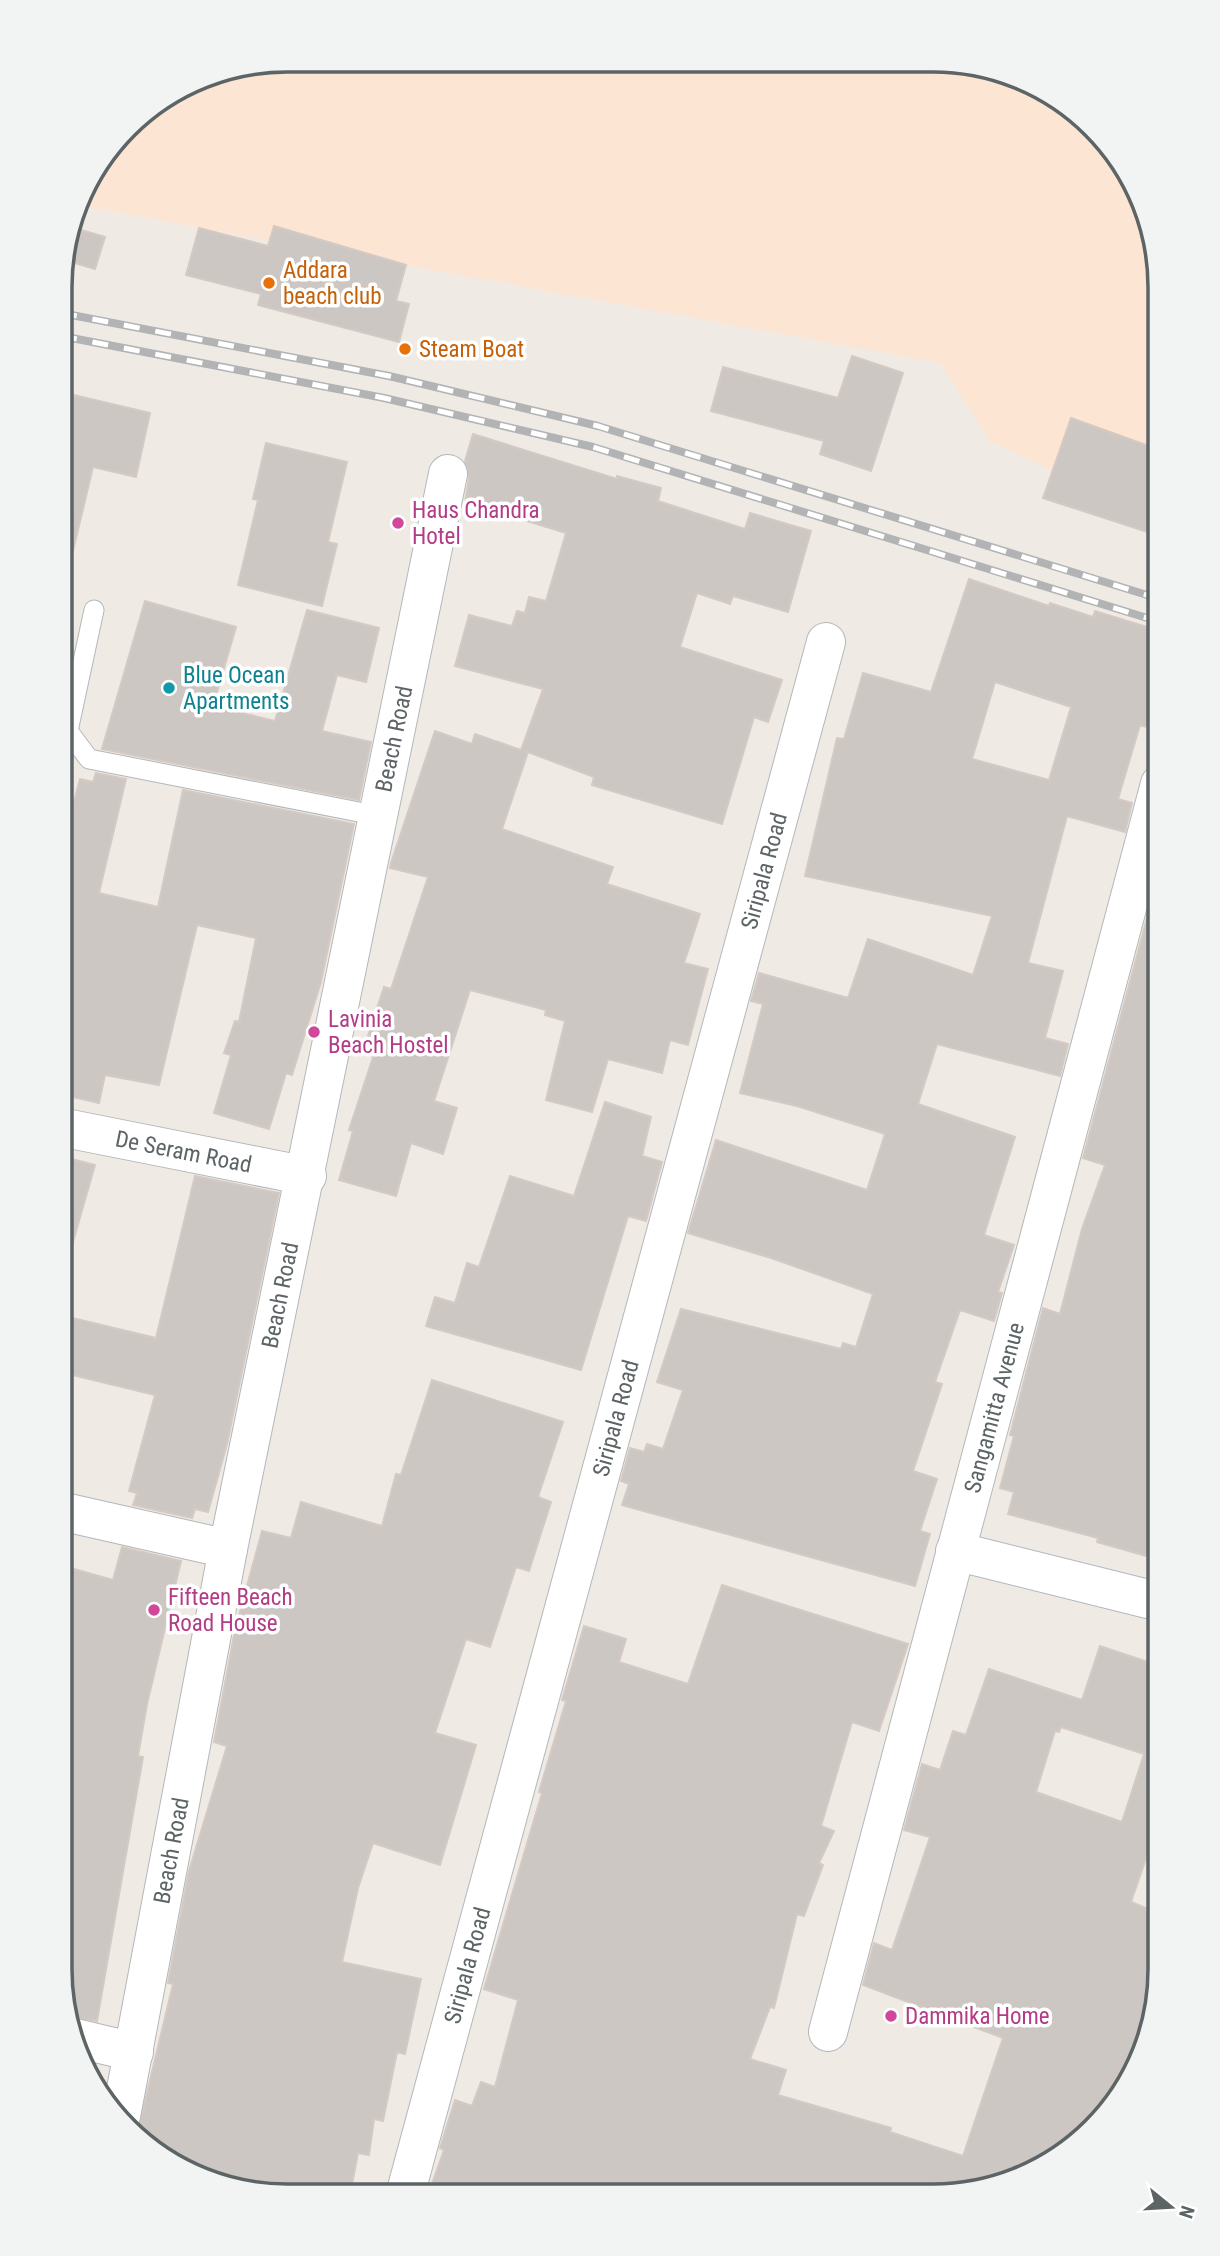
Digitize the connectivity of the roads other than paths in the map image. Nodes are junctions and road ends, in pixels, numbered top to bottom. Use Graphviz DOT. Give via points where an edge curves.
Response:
graph roads {
  1 [pos="448,474"];
  2 [pos="94,610"];
  3 [pos="826,642"];
  4 [pos="72,713"];
  5 [pos="72,737"];
  6 [pos="379,816"];
  7 [pos="1148,855"];
  8 [pos="72,1129"];
  9 [pos="307,1176"];
  10 [pos="72,1514"];
  11 [pos="229,1549"];
  12 [pos="955,1551"];
  13 [pos="1148,1599"];
  14 [pos="828,2032"];
  15 [pos="84,2040"];
  16 [pos="134,2052"];
  17 [pos="123,2108"];
  18 [pos="408,2184"];
  1 -- 6 [label="street, Beach Road"];
  2 -- 4 [label="lane"];
  3 -- 18 [label="street, Siripala Road"];
  5 -- 6 [label="lane" via="89,759"];
  6 -- 9 [label="street, Beach Road"];
  7 -- 12 [label="street, Sangamitta Avenue"];
  8 -- 9 [label="street, De Seram Road"];
  9 -- 11 [label="street, Beach Road"];
  10 -- 11 [label="street"];
  11 -- 16 [label="street, Beach Road"];
  12 -- 13 [label="street"];
  12 -- 14 [label="street, Sangamitta Avenue"];
  15 -- 16 [label="street"];
  16 -- 17 [label="street, Beach Road"];
}
